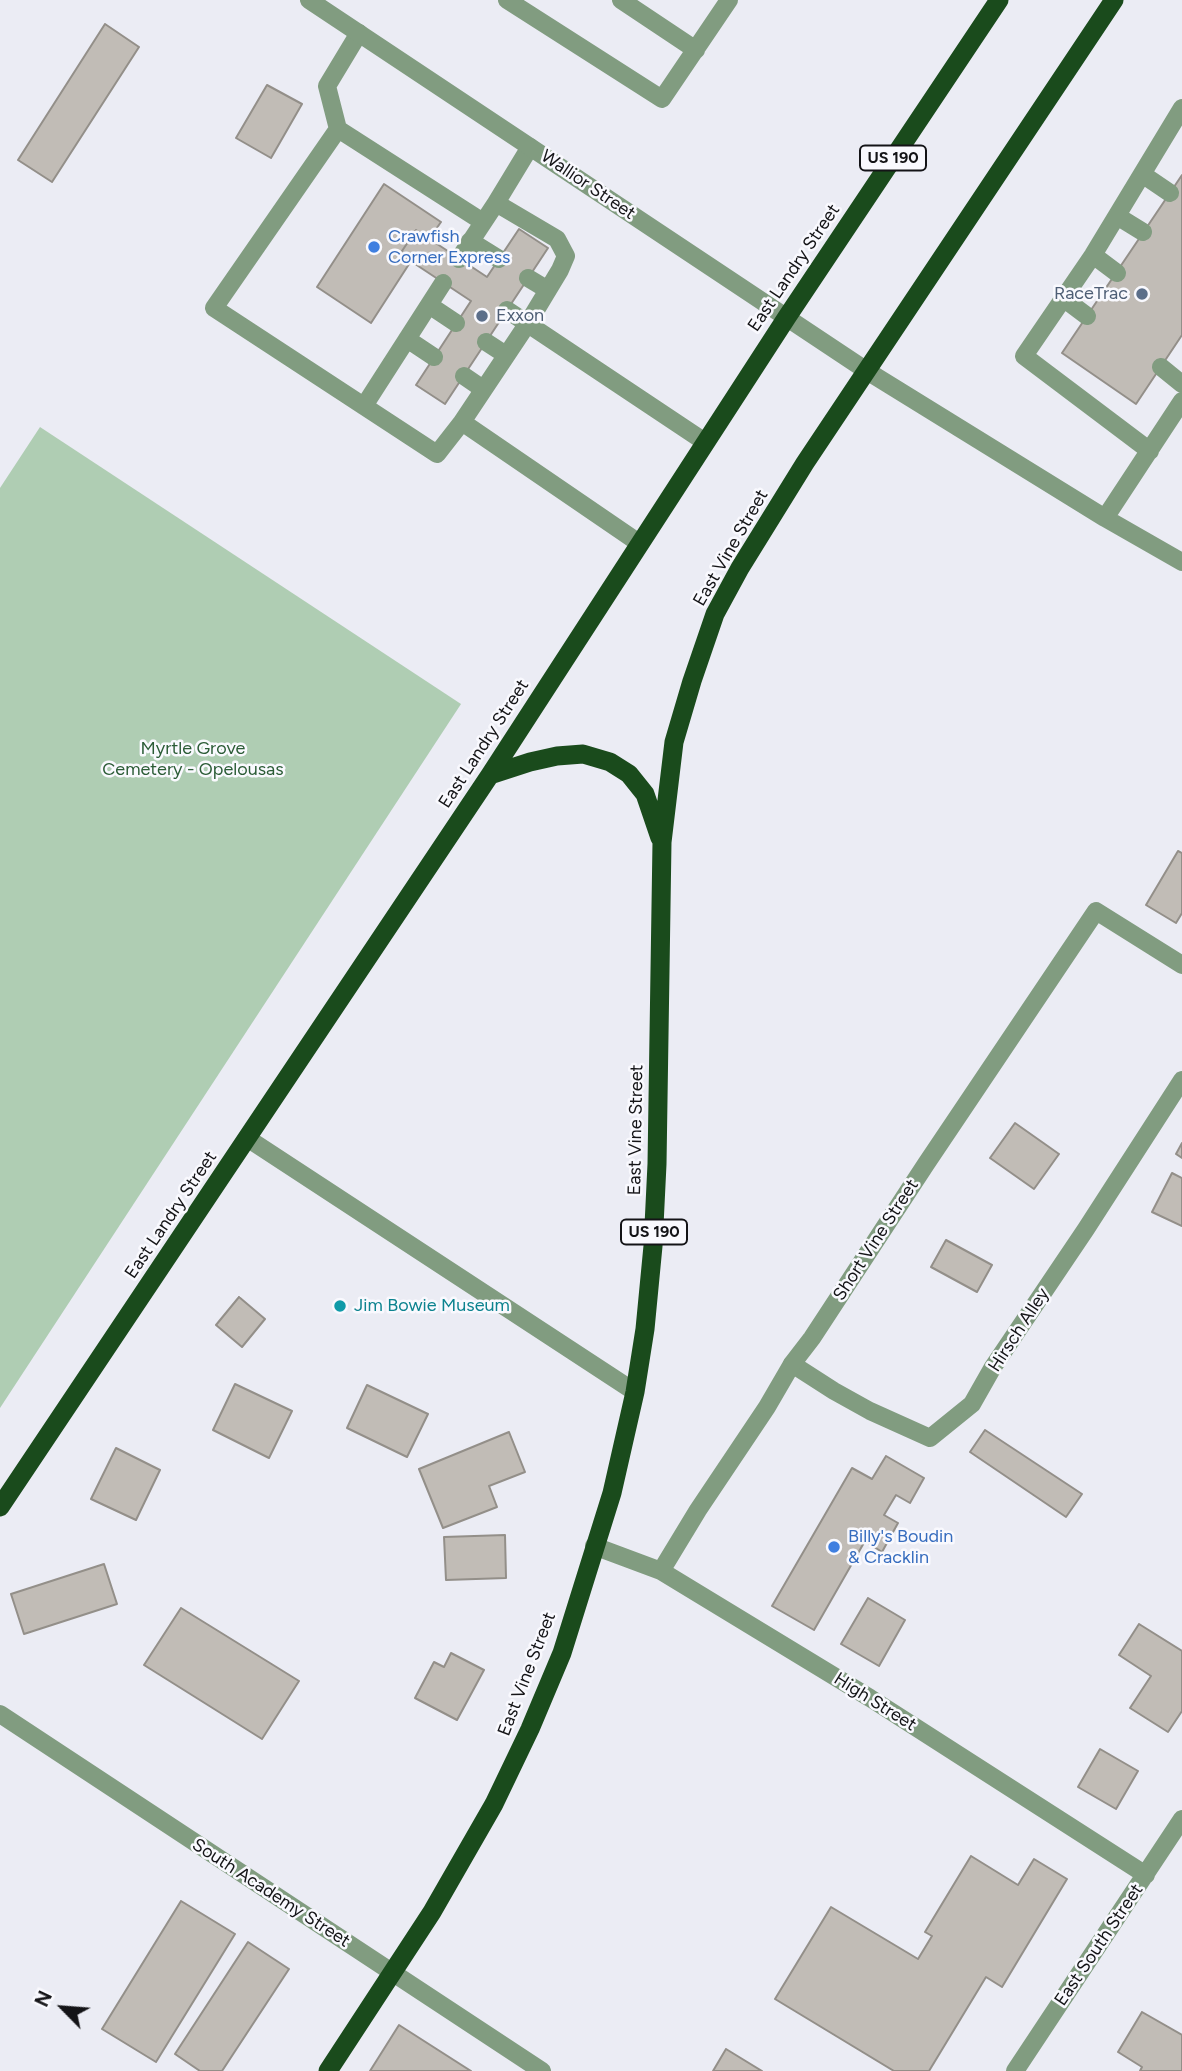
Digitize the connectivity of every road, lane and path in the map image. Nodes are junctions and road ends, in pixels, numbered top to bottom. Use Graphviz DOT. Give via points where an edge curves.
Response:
graph roads {
  1 [pos="309,0"];
  2 [pos="507,0"];
  3 [pos="621,0"];
  4 [pos="729,0"];
  5 [pos="999,0"];
  6 [pos="1114,0"];
  7 [pos="359,33"];
  8 [pos="696,50"];
  9 [pos="1182,107"];
  10 [pos="338,129"];
  11 [pos="1177,129"];
  12 [pos="530,147"];
  13 [pos="1142,174"];
  14 [pos="1170,193"];
  15 [pos="496,203"];
  16 [pos="1117,216"];
  17 [pos="483,222"];
  18 [pos="1143,232"];
  19 [pos="470,242"];
  20 [pos="1093,255"];
  21 [pos="459,258"];
  22 [pos="499,259"];
  23 [pos="1116,273"];
  24 [pos="528,278"];
  25 [pos="443,282"];
  26 [pos="548,290"];
  27 [pos="1063,298"];
  28 [pos="429,304"];
  29 [pos="507,310"];
  30 [pos="1087,316"];
  31 [pos="787,317"];
  32 [pos="456,323"];
  33 [pos="527,323"];
  34 [pos="407,339"];
  35 [pos="486,342"];
  36 [pos="506,355"];
  37 [pos="434,357"];
  38 [pos="1161,367"];
  39 [pos="867,371"];
  40 [pos="464,376"];
  41 [pos="1182,384"];
  42 [pos="484,389"];
  43 [pos="1182,401"];
  44 [pos="364,406"];
  45 [pos="461,422"];
  46 [pos="705,442"];
  47 [pos="1150,451"];
  48 [pos="1105,518"];
  49 [pos="639,543"];
  50 [pos="1182,562"];
  51 [pos="490,775"];
  52 [pos="662,842"];
  53 [pos="1182,965"];
  54 [pos="1182,1080"];
  55 [pos="247,1138"];
  56 [pos="792,1364"];
  57 [pos="635,1392"];
  58 [pos="0,1507"];
  59 [pos="594,1546"];
  60 [pos="661,1572"];
  61 [pos="0,1714"];
  62 [pos="1182,1819"];
  63 [pos="1146,1875"];
  64 [pos="391,1972"];
  65 [pos="539,2070"];
  66 [pos="328,2071"];
  67 [pos="1015,2071"];
  1 -- 7 [label="street, Wallior Street"];
  2 -- 8 [label="street" via="662,99"];
  3 -- 8 [label="street"];
  4 -- 8 [label="street"];
  5 -- 31 [label="highway, East Landry Street / US 190"];
  6 -- 39 [label="highway, East Vine Street / US 190"];
  7 -- 10 [label="street" via="327,86"];
  7 -- 12 [label="street, Wallior Street"];
  9 -- 11 [label="street"];
  10 -- 17 [label="street"];
  10 -- 44 [label="street" via="214,308"];
  11 -- 13 [label="street"];
  12 -- 15 [label="street"];
  12 -- 31 [label="street, Wallior Street"];
  13 -- 14 [label="street"];
  13 -- 16 [label="street"];
  15 -- 17 [label="street"];
  15 -- 26 [label="street" via="557,239 566,256"];
  16 -- 18 [label="street"];
  16 -- 20 [label="street"];
  17 -- 19 [label="street"];
  19 -- 21 [label="street"];
  19 -- 22 [label="street"];
  20 -- 23 [label="street"];
  20 -- 27 [label="street"];
  24 -- 26 [label="street"];
  25 -- 28 [label="street"];
  26 -- 33 [label="street"];
  27 -- 30 [label="street"];
  27 -- 47 [label="street" via="1024,356"];
  28 -- 32 [label="street"];
  28 -- 34 [label="street"];
  29 -- 33 [label="street"];
  31 -- 39 [label="street, Wallior Street"];
  31 -- 46 [label="highway, East Landry Street / US 190"];
  33 -- 36 [label="street"];
  33 -- 46 [label="street"];
  34 -- 37 [label="street"];
  34 -- 44 [label="street"];
  35 -- 36 [label="street"];
  36 -- 42 [label="street"];
  38 -- 41 [label="street"];
  39 -- 48 [label="street, Wallior Street"];
  39 -- 52 [label="highway, East Vine Street / US 190" via="715,614 674,742"];
  40 -- 42 [label="street"];
  42 -- 45 [label="street"];
  43 -- 47 [label="street"];
  44 -- 45 [label="street" via="437,454"];
  45 -- 49 [label="street"];
  46 -- 49 [label="highway, East Landry Street / US 190"];
  47 -- 48 [label="street"];
  48 -- 50 [label="street, Wallior Street"];
  49 -- 51 [label="highway, East Landry Street / US 190"];
  51 -- 52 [label="highway" via="557,756 583,754 610,762 629,774 645,794"];
  51 -- 55 [label="highway, East Landry Street / US 190"];
  52 -- 57 [label="highway, East Vine Street / US 190" via="653,1246"];
  53 -- 56 [label="street, Short Vine Street" via="1096,911"];
  54 -- 56 [label="street, Hirsch Alley" via="972,1404 930,1438 870,1411"];
  55 -- 57 [label="street"];
  55 -- 58 [label="highway, East Landry Street / US 190"];
  56 -- 60 [label="street, Short Vine Street"];
  57 -- 59 [label="highway, East Vine Street / US 190" via="612,1493"];
  59 -- 60 [label="street, High Street"];
  59 -- 64 [label="highway, East Vine Street / US 190" via="562,1653 530,1729 494,1804 432,1912"];
  60 -- 63 [label="street, High Street" via="870,1698"];
  61 -- 64 [label="street, South Academy Street"];
  62 -- 63 [label="street, East South Street"];
  63 -- 67 [label="street, East South Street"];
  64 -- 65 [label="street, South Academy Street"];
  64 -- 66 [label="highway, East Vine Street / US 190"];
}
